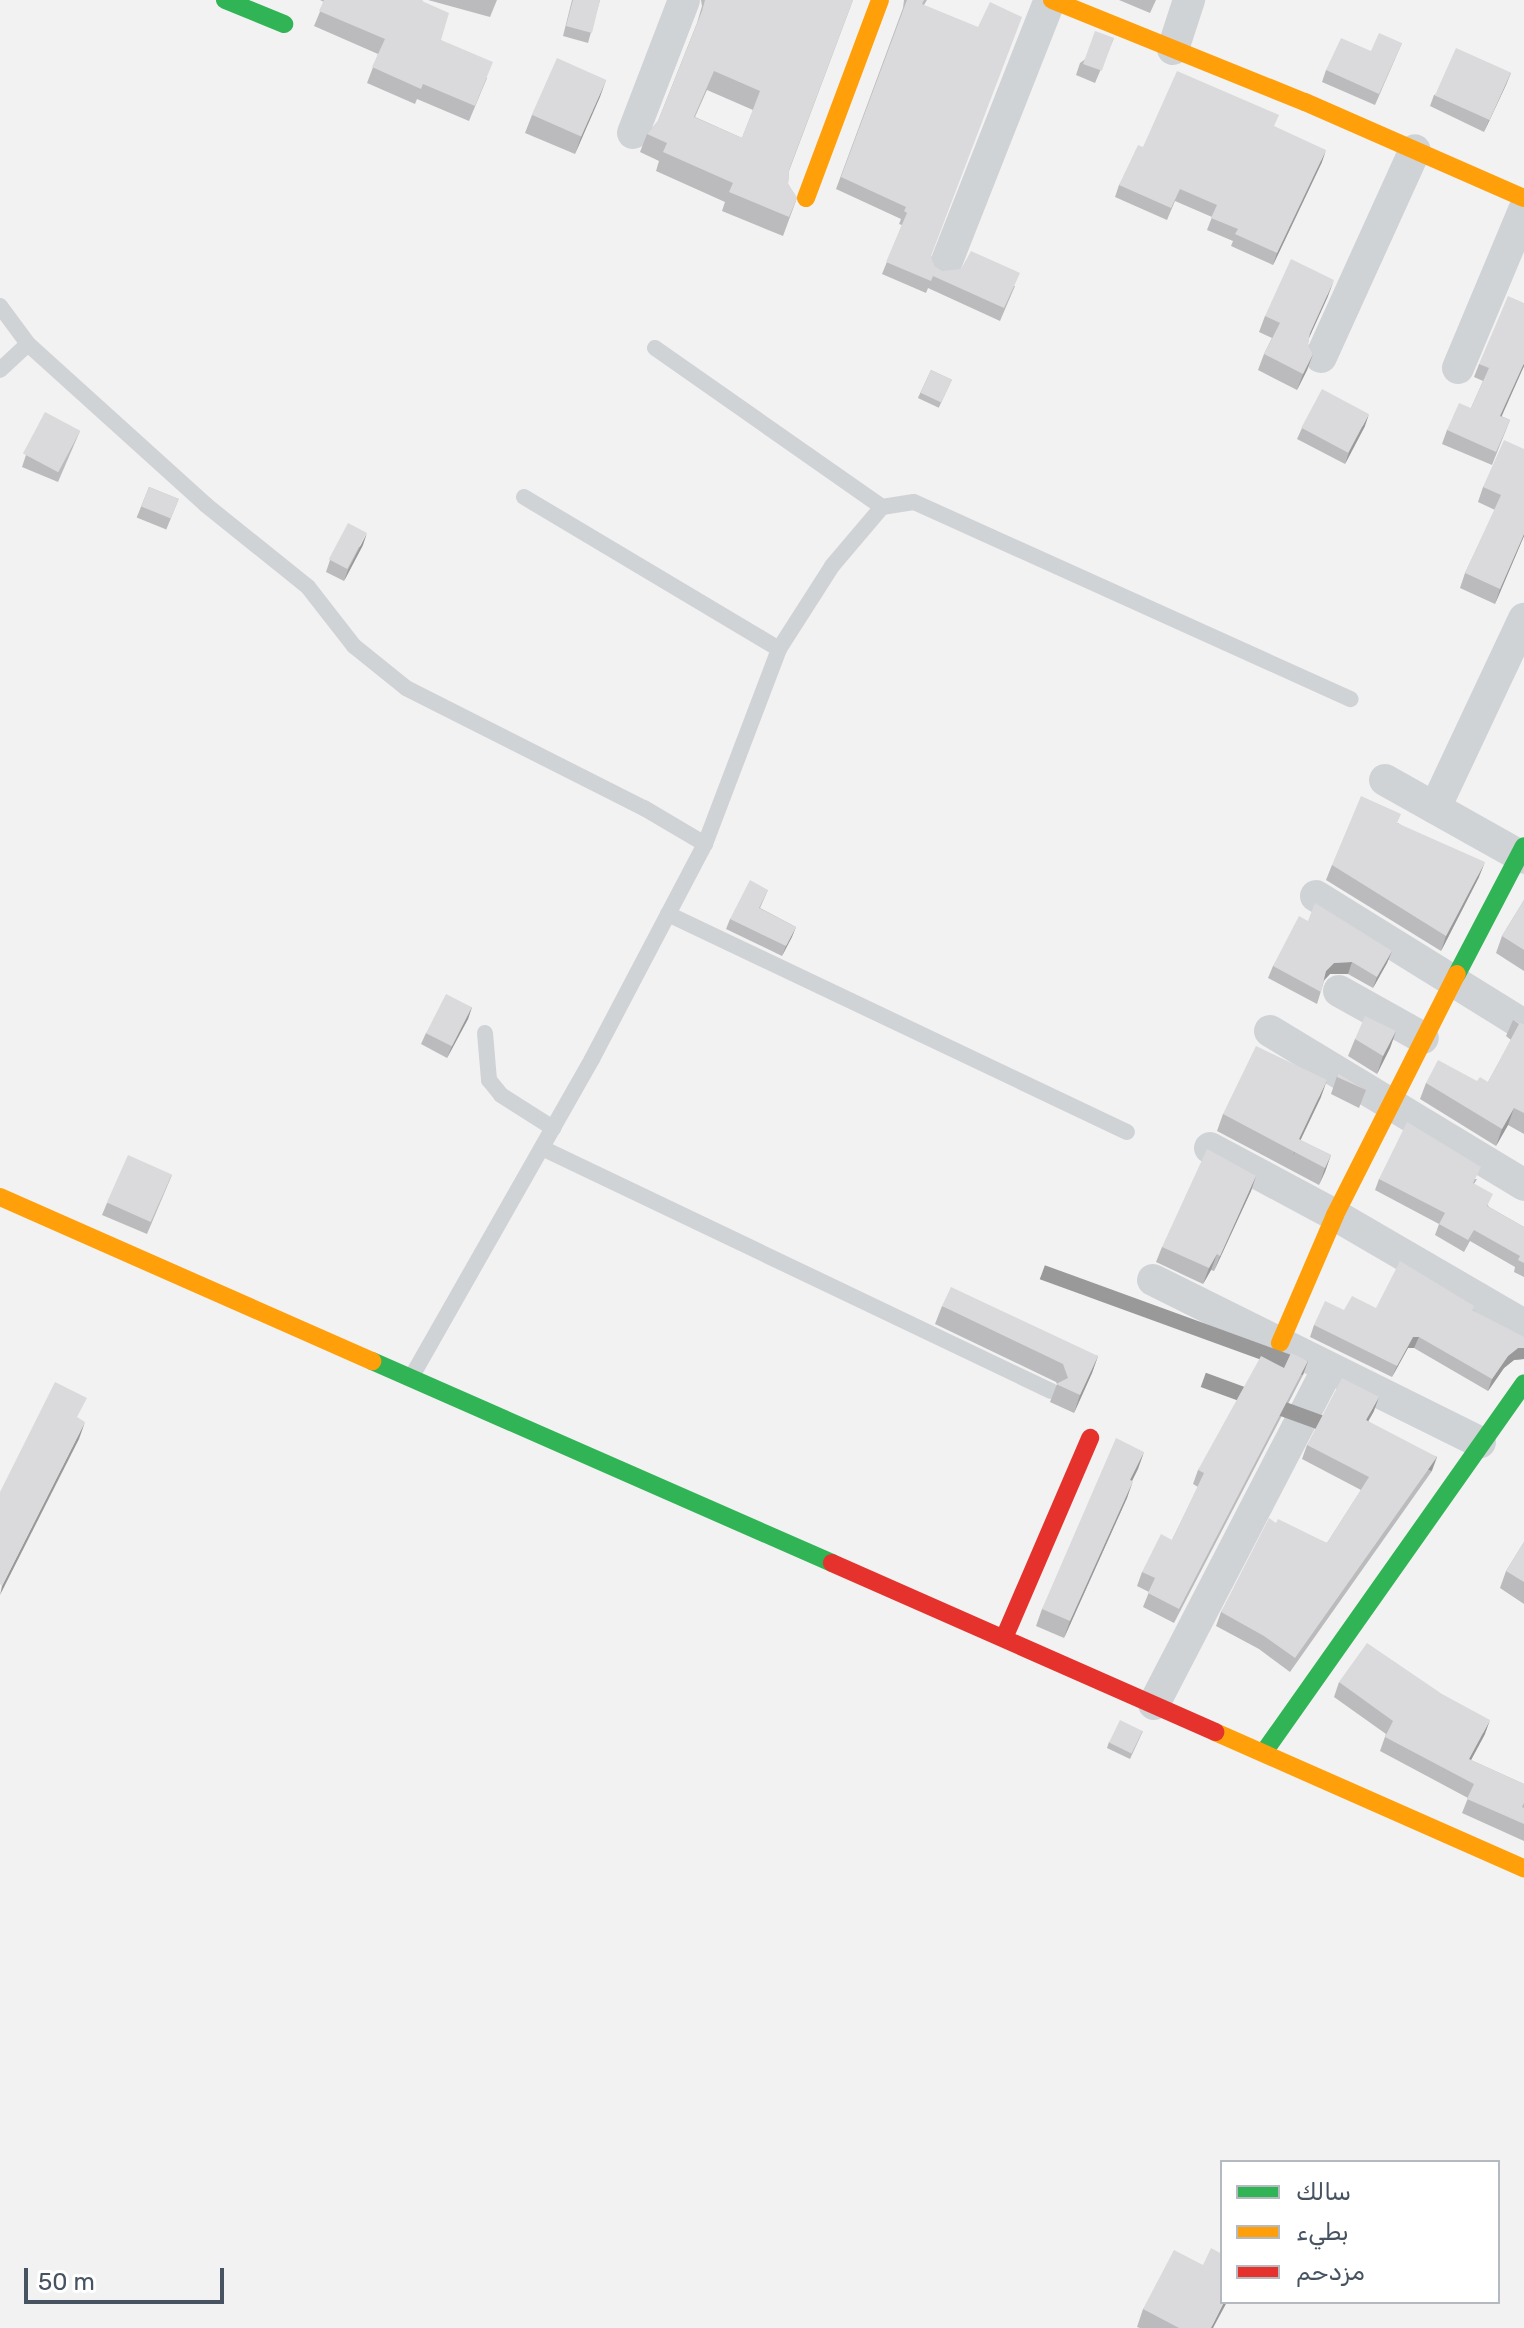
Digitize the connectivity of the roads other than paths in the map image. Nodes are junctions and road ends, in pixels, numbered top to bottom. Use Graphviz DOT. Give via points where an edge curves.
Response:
graph roads {
  1 [pos="225,0"];
  2 [pos="684,0"];
  3 [pos="880,0"];
  4 [pos="1189,0"];
  5 [pos="1066,3"];
  6 [pos="284,24"];
  7 [pos="1173,49"];
  8 [pos="633,133"];
  9 [pos="1415,150"];
  10 [pos="806,198"];
  11 [pos="1524,198"];
  12 [pos="1524,210"];
  13 [pos="945,266"];
  14 [pos="0,306"];
  15 [pos="28,344"];
  16 [pos="655,348"];
  17 [pos="1321,357"];
  18 [pos="1458,368"];
  19 [pos="0,370"];
  20 [pos="524,497"];
  21 [pos="882,507"];
  22 [pos="1524,619"];
  23 [pos="779,649"];
  24 [pos="1351,699"];
  25 [pos="1385,780"];
  26 [pos="1435,808"];
  27 [pos="705,844"];
  28 [pos="1522,853"];
  29 [pos="1316,896"];
  30 [pos="668,914"];
  31 [pos="1453,981"];
  32 [pos="1339,991"];
  33 [pos="1524,1025"];
  34 [pos="1270,1031"];
  35 [pos="485,1033"];
  36 [pos="1423,1038"];
  37 [pos="1389,1104"];
  38 [pos="553,1128"];
  39 [pos="1127,1132"];
  40 [pos="542,1148"];
  41 [pos="1210,1148"];
  42 [pos="1524,1185"];
  43 [pos="0,1197"];
  44 [pos="1335,1215"];
  45 [pos="1153,1280"];
  46 [pos="1524,1325"];
  47 [pos="1280,1343"];
  48 [pos="1328,1368"];
  49 [pos="411,1377"];
  50 [pos="1524,1383"];
  51 [pos="1051,1391"];
  52 [pos="1090,1438"];
  53 [pos="1480,1442"];
  54 [pos="1004,1638"];
  55 [pos="1154,1704"];
  56 [pos="1264,1752"];
  57 [pos="1524,1868"];
  1 -- 6 [label="street"];
  2 -- 8 [label="street"];
  3 -- 10 [label="street"];
  4 -- 7 [label="street"];
  5 -- 7 [label="street"];
  5 -- 13 [label="street"];
  7 -- 9 [label="street"];
  9 -- 11 [label="street"];
  9 -- 17 [label="street"];
  12 -- 18 [label="street"];
  14 -- 15 [label="lane"];
  15 -- 19 [label="lane"];
  15 -- 27 [label="lane" via="206,505 308,587 354,646 406,688"];
  16 -- 21 [label="lane"];
  20 -- 23 [label="lane"];
  21 -- 23 [label="lane" via="832,566"];
  21 -- 24 [label="lane" via="914,502"];
  22 -- 26 [label="street"];
  23 -- 27 [label="lane"];
  25 -- 26 [label="street"];
  26 -- 28 [label="street"];
  27 -- 30 [label="lane"];
  28 -- 31 [label="street"];
  29 -- 31 [label="street"];
  30 -- 38 [label="lane"];
  30 -- 39 [label="lane"];
  31 -- 33 [label="street"];
  31 -- 36 [label="street"];
  32 -- 36 [label="street"];
  34 -- 37 [label="street"];
  35 -- 38 [label="lane" via="489,1080 501,1095"];
  36 -- 37 [label="street"];
  37 -- 42 [label="street"];
  37 -- 44 [label="street"];
  38 -- 40 [label="lane"];
  40 -- 49 [label="lane"];
  40 -- 51 [label="lane"];
  41 -- 44 [label="street"];
  43 -- 49 [label="street"];
  44 -- 46 [label="street"];
  44 -- 47 [label="street"];
  45 -- 47 [label="street"];
  47 -- 48 [label="street"];
  48 -- 53 [label="street"];
  48 -- 55 [label="street"];
  49 -- 54 [label="street"];
  50 -- 53 [label="street"];
  52 -- 54 [label="street"];
  53 -- 56 [label="street"];
  54 -- 55 [label="street"];
  55 -- 56 [label="street"];
  56 -- 57 [label="street"];
}
